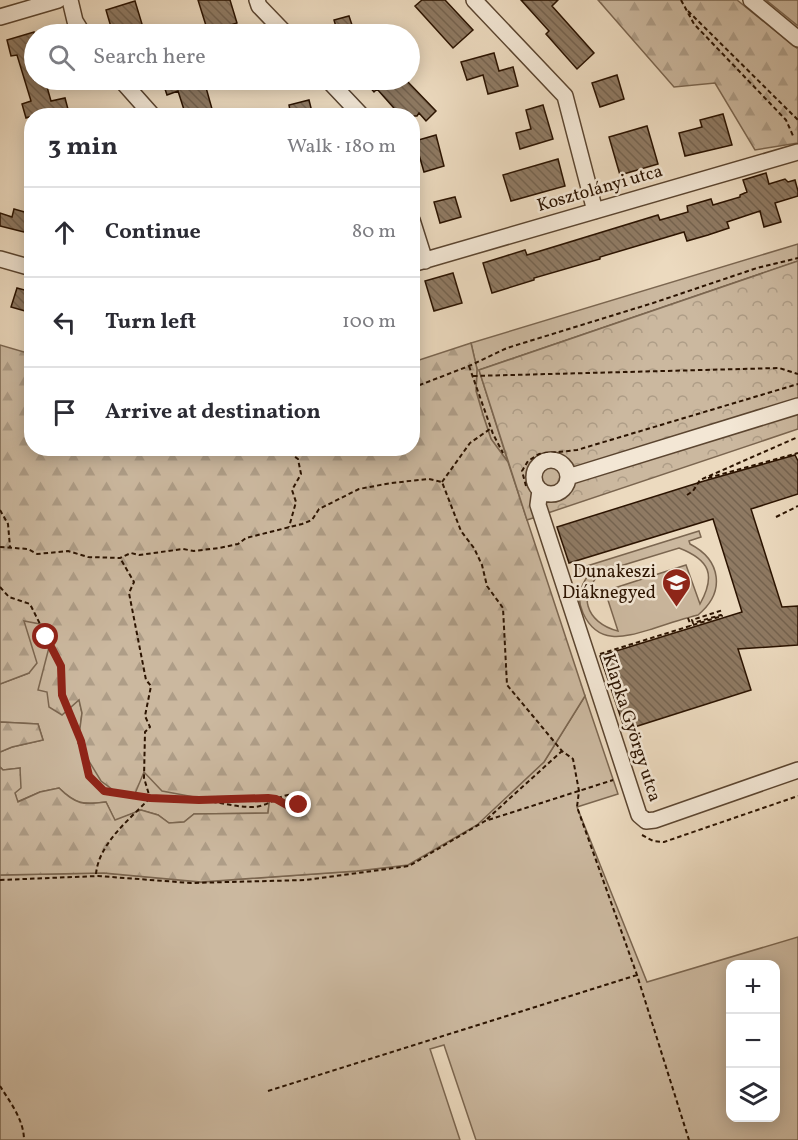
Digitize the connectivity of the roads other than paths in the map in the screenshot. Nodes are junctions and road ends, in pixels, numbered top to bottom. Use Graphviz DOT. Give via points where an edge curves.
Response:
graph roads {
  1 [pos="58,0"];
  2 [pos="70,0"];
  3 [pos="257,0"];
  4 [pos="474,0"];
  5 [pos="751,0"];
  6 [pos="0,17"];
  7 [pos="77,24"];
  8 [pos="276,24"];
  9 [pos="798,39"];
  10 [pos="130,90"];
  11 [pos="337,90"];
  12 [pos="146,108"];
  13 [pos="354,108"];
  14 [pos="796,145"];
  15 [pos="596,211"];
  16 [pos="0,259"];
  17 [pos="420,262"];
  18 [pos="24,266"];
  19 [pos="798,406"];
  20 [pos="568,477"];
  21 [pos="534,491"];
  22 [pos="798,770"];
  1 -- 6 [label="street"];
  2 -- 7 [label="street"];
  3 -- 8 [label="street"];
  4 -- 15 [label="street" via="565,96"];
  5 -- 9 [label="street"];
  10 -- 12 [label="street"];
  11 -- 13 [label="street"];
  14 -- 15 [label="street, Kosztolányi utca"];
  15 -- 17 [label="street, Kosztolányi utca"];
  16 -- 18 [label="street"];
  19 -- 20 [label="street"];
  20 -- 21 [label="street" via="556,493"];
  20 -- 21 [label="street, Klapka György utca" via="560,462 543,462 534,475"];
  21 -- 22 [label="street, Klapka György utca" via="644,828 655,820"];
}
